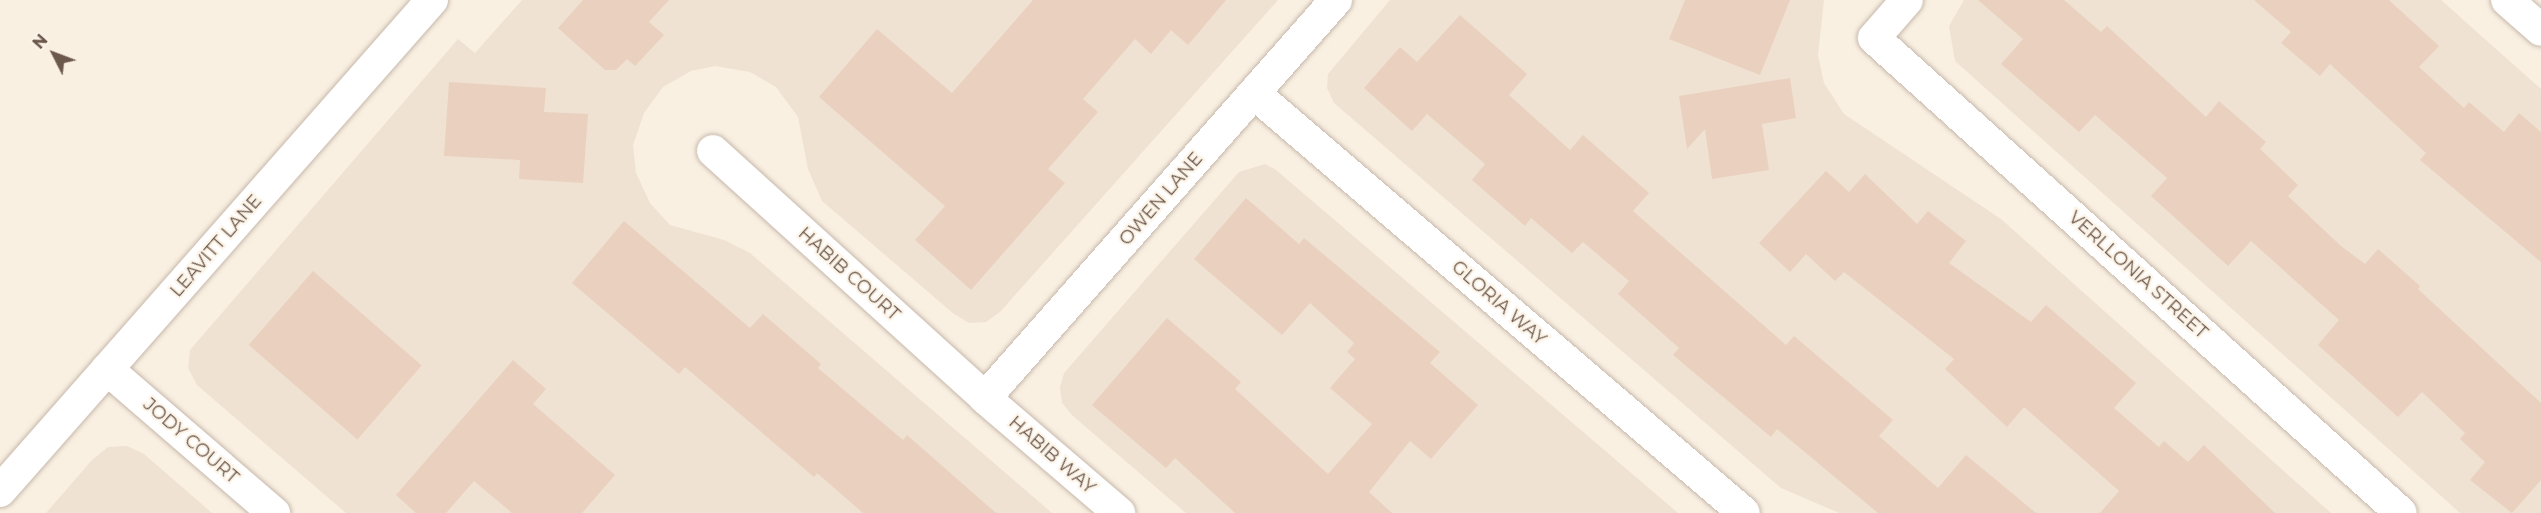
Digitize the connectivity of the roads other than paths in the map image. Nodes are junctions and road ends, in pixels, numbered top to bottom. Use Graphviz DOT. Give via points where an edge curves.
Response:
graph roads {
  1 [pos="432,0"];
  2 [pos="1336,0"];
  3 [pos="1907,0"];
  4 [pos="2507,0"];
  5 [pos="2541,30"];
  6 [pos="1254,93"];
  7 [pos="713,151"];
  8 [pos="107,369"];
  9 [pos="985,398"];
  10 [pos="0,491"];
  11 [pos="274,513"];
  12 [pos="1119,513"];
  13 [pos="1744,513"];
  14 [pos="2401,513"];
  1 -- 8 [label="street, LEAVITT LANE"];
  2 -- 6 [label="street, OWEN LANE"];
  3 -- 14 [label="street, VERLLONIA STREET" via="1874,38"];
  4 -- 5 [label="street"];
  6 -- 9 [label="street, OWEN LANE"];
  6 -- 13 [label="street, GLORIA WAY"];
  7 -- 9 [label="street, HABIB COURT"];
  8 -- 10 [label="street, LEAVITT LANE"];
  8 -- 11 [label="street, JODY COURT"];
  9 -- 12 [label="street, HABIB WAY"];
}
